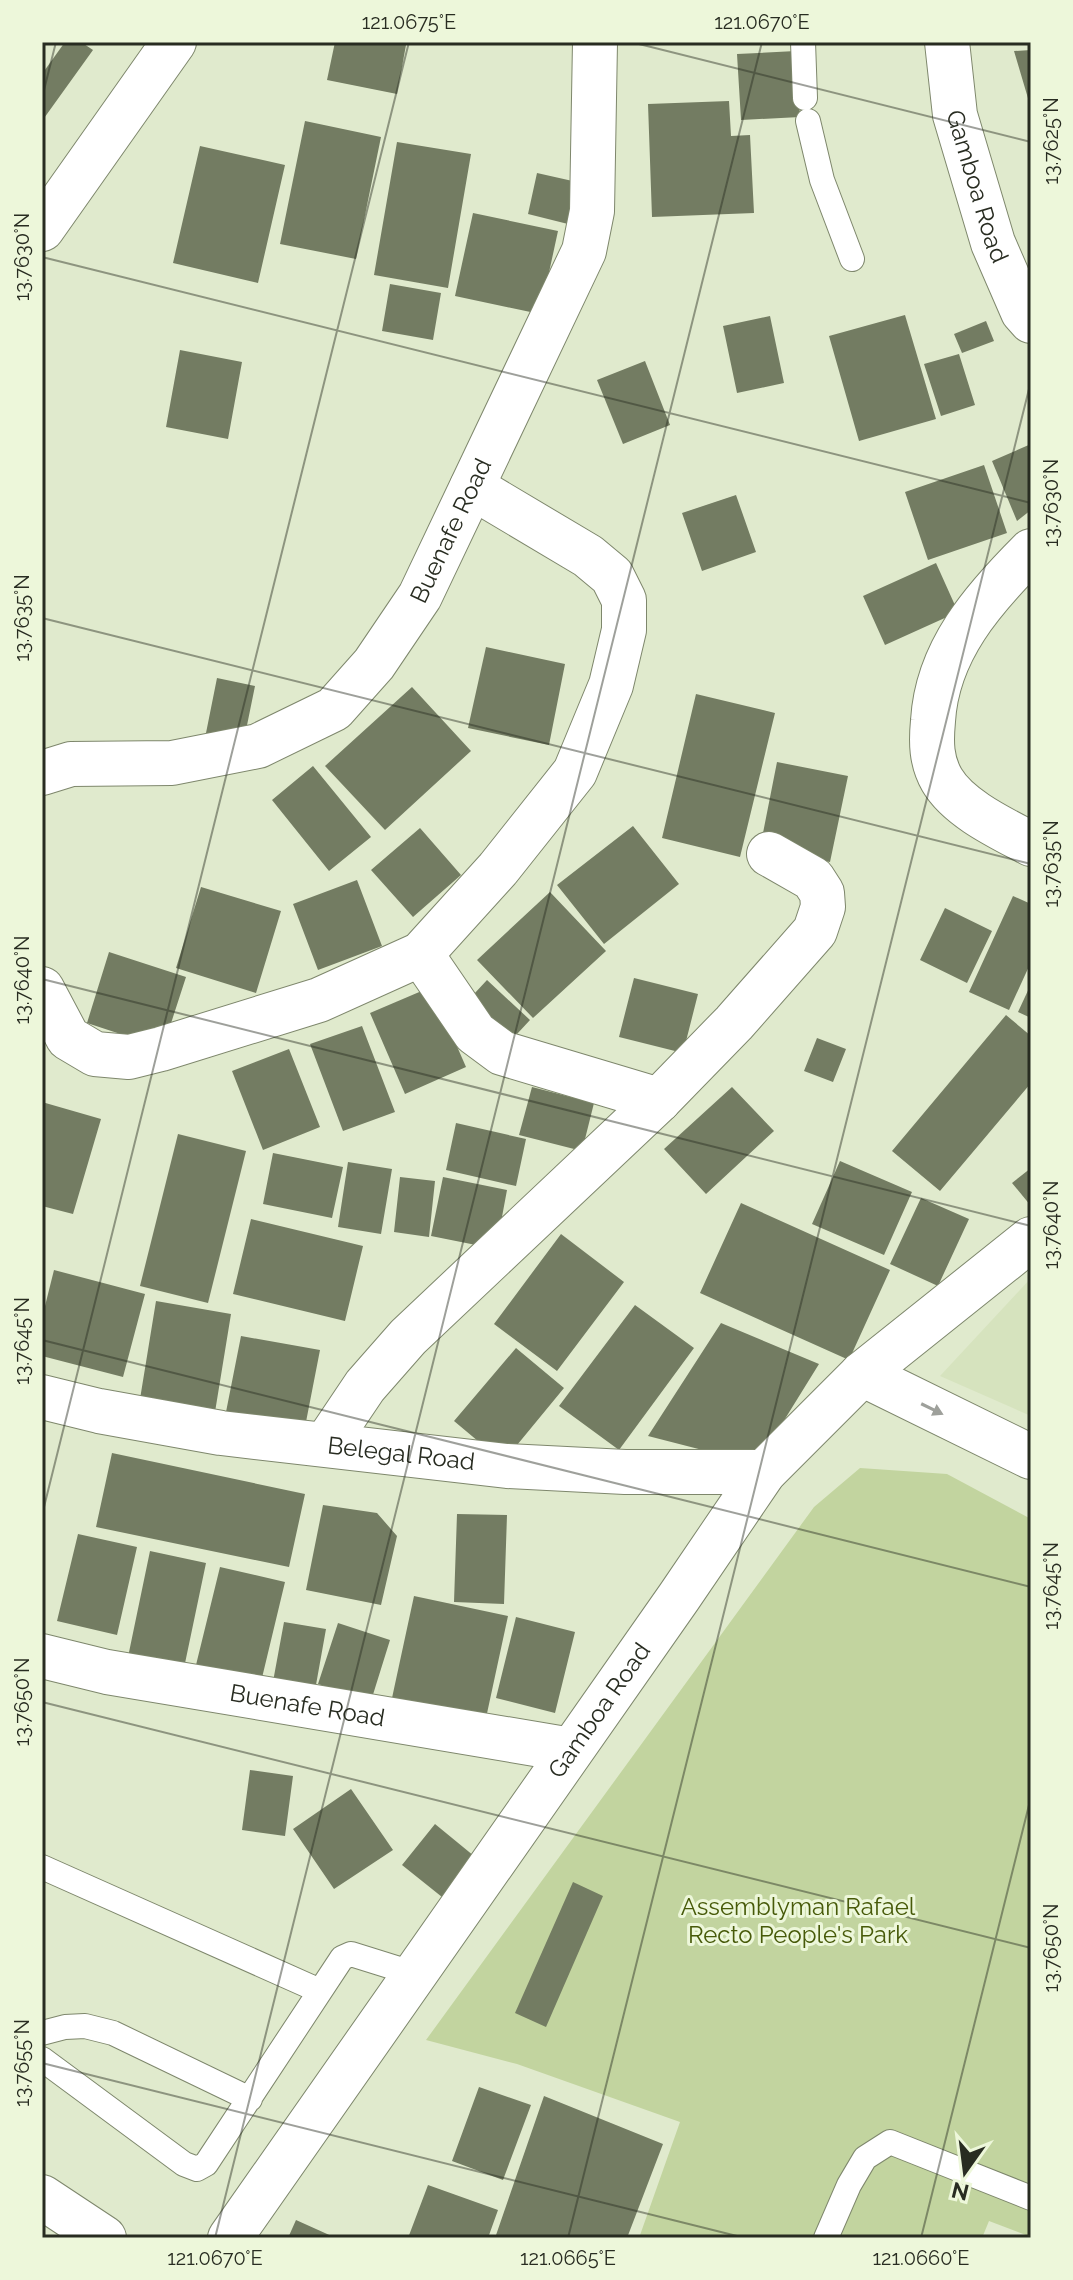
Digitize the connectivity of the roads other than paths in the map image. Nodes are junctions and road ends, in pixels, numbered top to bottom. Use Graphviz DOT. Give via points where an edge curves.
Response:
graph roads {
  1 [pos="174,42"];
  2 [pos="595,42"];
  3 [pos="803,42"];
  4 [pos="947,42"];
  5 [pos="42,229"];
  6 [pos="852,259"];
  7 [pos="1031,321"];
  8 [pos="472,487"];
  9 [pos="1031,551"];
  10 [pos="42,773"];
  11 [pos="1031,844"];
  12 [pos="769,854"];
  13 [pos="421,954"];
  14 [pos="42,989"];
  15 [pos="659,1100"];
  16 [pos="1031,1239"];
  17 [pos="862,1374"];
  18 [pos="42,1397"];
  19 [pos="326,1444"];
  20 [pos="1031,1457"];
  21 [pos="764,1472"];
  22 [pos="42,1656"];
  23 [pos="571,1750"];
  24 [pos="42,1867"];
  25 [pos="415,1974"];
  26 [pos="320,1991"];
  27 [pos="42,2033"];
  28 [pos="42,2059"];
  29 [pos="250,2099"];
  30 [pos="42,2197"];
  31 [pos="1031,2198"];
  32 [pos="104,2238"];
  33 [pos="230,2238"];
  34 [pos="826,2238"];
  1 -- 5 [label="street"];
  2 -- 8 [label="street, Buenafe Road" via="592,211 584,251"];
  3 -- 6 [label="lane" via="806,109 822,180"];
  4 -- 7 [label="street, Gamboa Road" via="955,115 993,243"];
  8 -- 10 [label="street, Buenafe Road" via="420,596 374,664 334,709 258,746 172,763 71,764"];
  8 -- 13 [label="street" via="588,556 612,576 624,600 624,630 611,685 575,772"];
  9 -- 11 [label="street" via="994,588 949,652 934,694 931,749 943,782 976,815"];
  12 -- 15 [label="street" via="813,879 822,893 815,931"];
  13 -- 14 [label="street" via="319,1000 129,1057 95,1054 68,1038"];
  13 -- 15 [label="street" via="475,1033 502,1053"];
  15 -- 19 [label="street" via="408,1337 365,1386"];
  16 -- 17 [label="street, Gamboa Road"];
  17 -- 20 [label="street, one-way"];
  17 -- 21 [label="street, Gamboa Road"];
  18 -- 19 [label="street, Belegal Road" via="221,1433"];
  19 -- 21 [label="street, Belegal Road" via="507,1466"];
  21 -- 23 [label="street, Gamboa Road"];
  22 -- 23 [label="street, Buenafe Road" via="107,1672"];
  23 -- 25 [label="street, Gamboa Road"];
  24 -- 26 [label="lane"];
  25 -- 26 [label="lane" via="351,1954 342,1958"];
  25 -- 33 [label="street, Gamboa Road"];
  26 -- 29 [label="lane"];
  27 -- 29 [label="lane" via="85,2026 113,2033"];
  28 -- 29 [label="lane" via="197,2169 206,2164"];
  30 -- 32 [label="street"];
  31 -- 34 [label="lane" via="890,2142 865,2158"];
}
